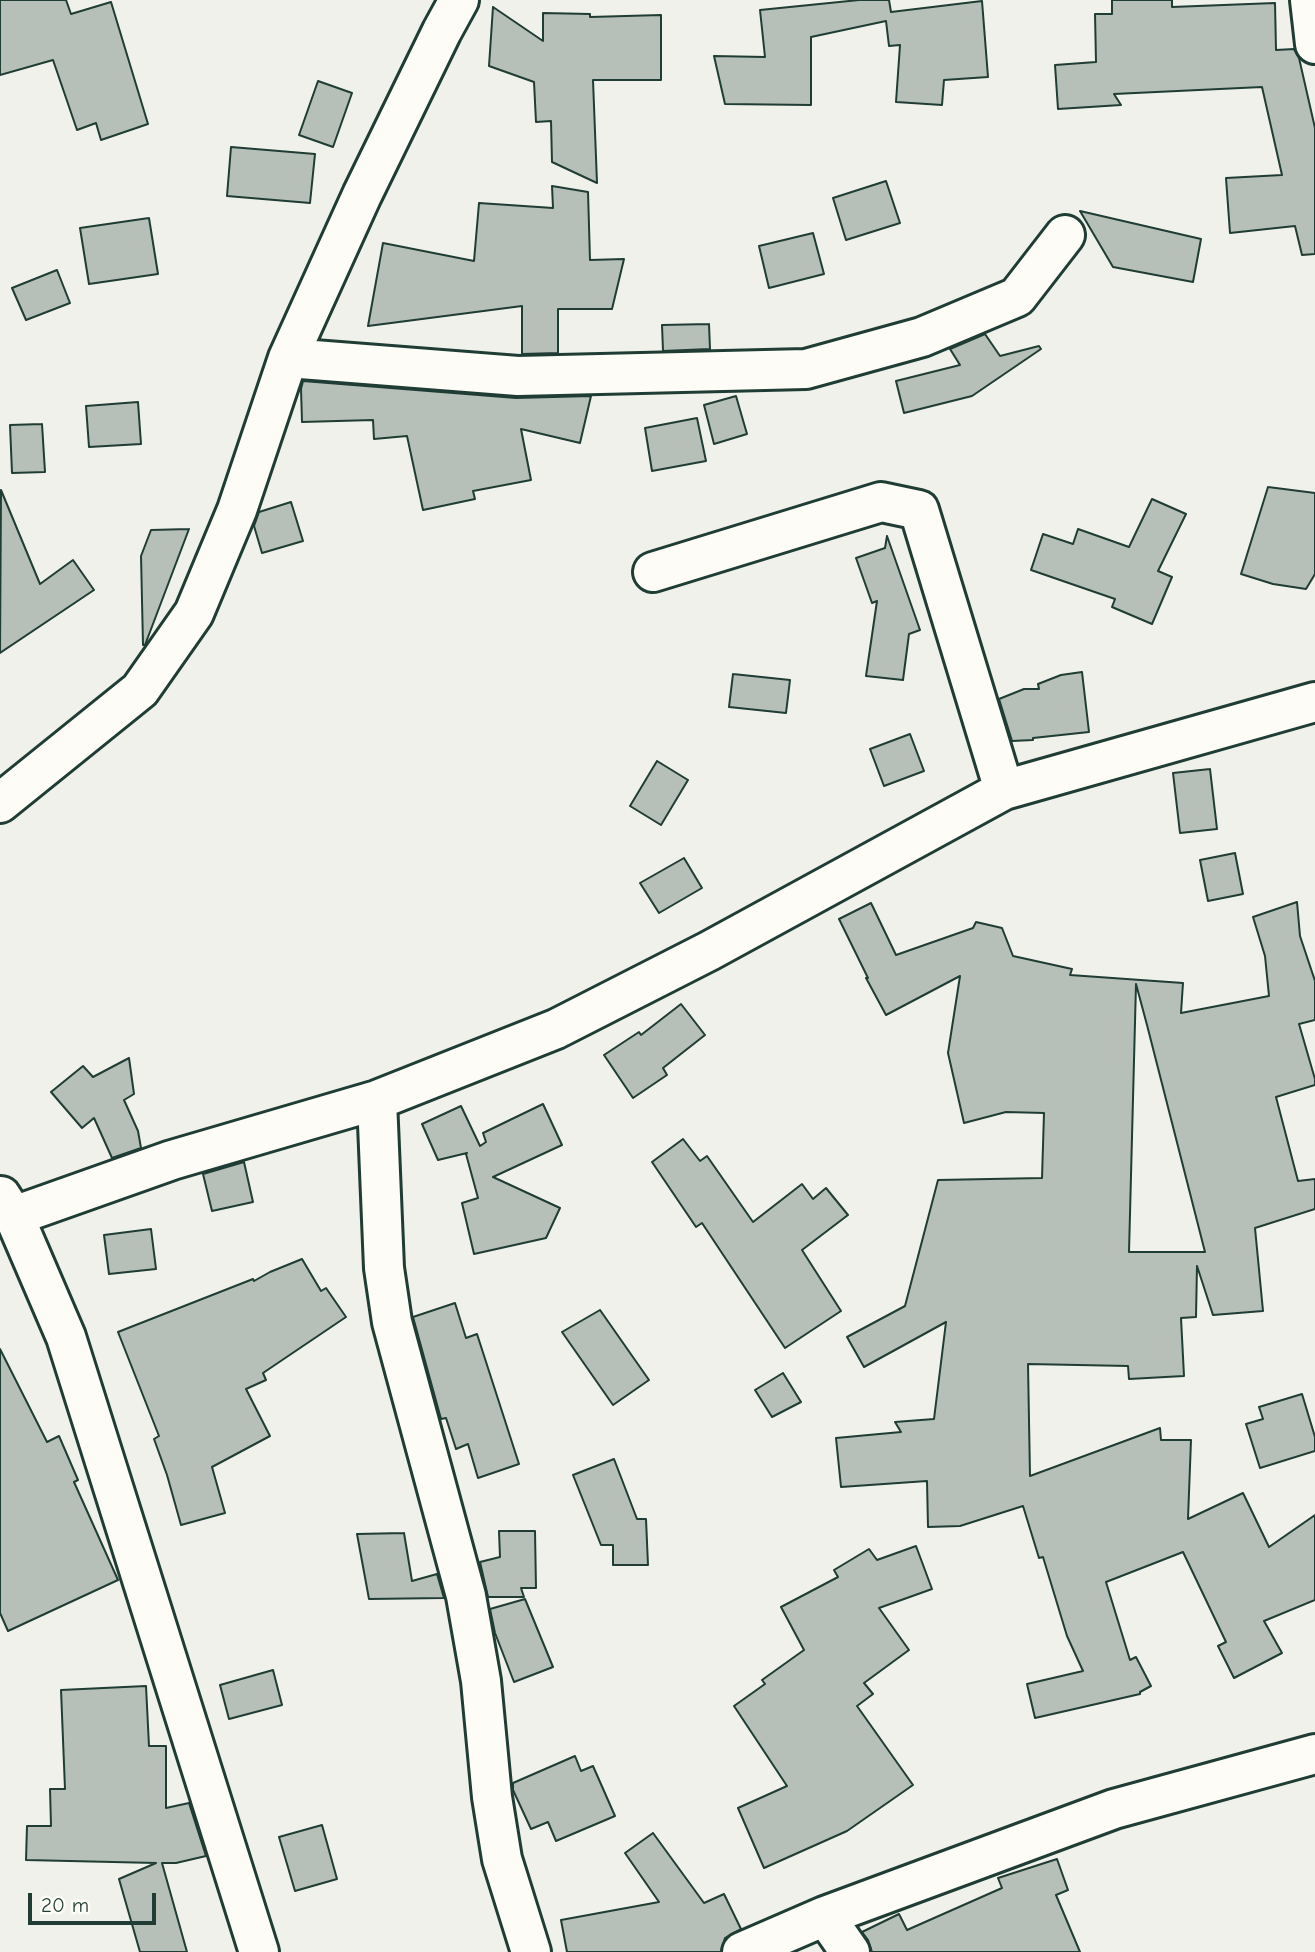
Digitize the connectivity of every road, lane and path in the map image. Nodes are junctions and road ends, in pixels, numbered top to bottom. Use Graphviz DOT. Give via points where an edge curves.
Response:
graph roads {
  1 [pos="459,0"];
  2 [pos="1310,0"];
  3 [pos="1315,44"];
  4 [pos="1065,235"];
  5 [pos="288,358"];
  6 [pos="653,572"];
  7 [pos="1315,702"];
  8 [pos="1004,790"];
  9 [pos="0,803"];
  10 [pos="377,1100"];
  11 [pos="7,1205"];
  12 [pos="1315,1754"];
  13 [pos="825,1916"];
  14 [pos="258,1952"];
  15 [pos="531,1952"];
  16 [pos="742,1952"];
  17 [pos="850,1952"];
  1 -- 5 [label="street"];
  2 -- 3 [label="street"];
  4 -- 5 [label="street" via="1017,297 922,337 806,369 519,376"];
  5 -- 9 [label="street" via="237,510 194,613 140,690"];
  6 -- 8 [label="street" via="881,502 919,510"];
  7 -- 8 [label="street"];
  8 -- 10 [label="street" via="709,951 556,1028"];
  10 -- 11 [label="street"];
  10 -- 15 [label="street" via="384,1268 392,1322 466,1596 502,1858"];
  11 -- 14 [label="street" via="66,1337"];
  12 -- 13 [label="street" via="1114,1809"];
  13 -- 16 [label="street"];
  13 -- 17 [label="street"];
}
